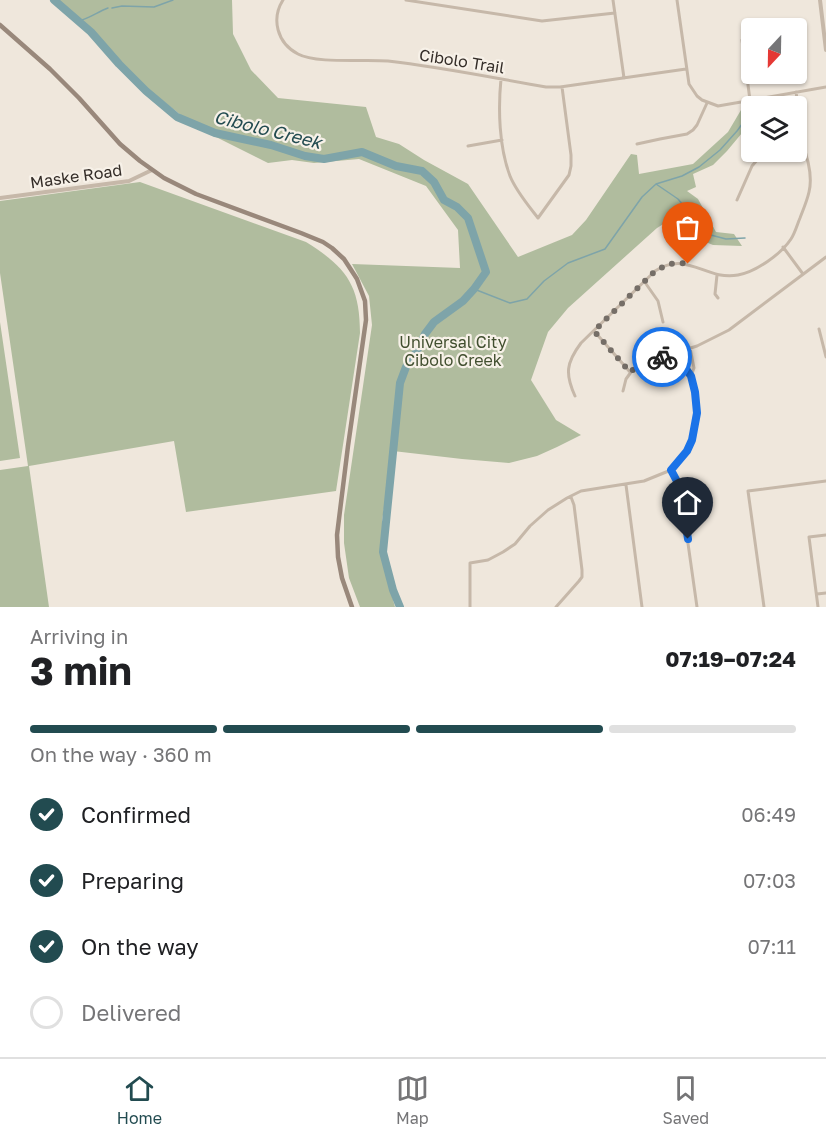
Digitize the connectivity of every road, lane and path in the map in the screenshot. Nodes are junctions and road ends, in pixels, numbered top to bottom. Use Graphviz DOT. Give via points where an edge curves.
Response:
graph roads {
  1 [pos="284,0"];
  2 [pos="406,0"];
  3 [pos="613,0"];
  4 [pos="677,0"];
  5 [pos="820,0"];
  6 [pos="615,13"];
  7 [pos="0,25"];
  8 [pos="826,50"];
  9 [pos="686,69"];
  10 [pos="624,78"];
  11 [pos="501,79"];
  12 [pos="562,87"];
  13 [pos="826,87"];
  14 [pos="796,92"];
  15 [pos="773,96"];
  16 [pos="797,96"];
  17 [pos="741,102"];
  18 [pos="707,103"];
  19 [pos="502,141"];
  20 [pos="637,144"];
  21 [pos="468,146"];
  22 [pos="807,155"];
  23 [pos="755,162"];
  24 [pos="152,170"];
  25 [pos="0,198"];
  26 [pos="737,200"];
  27 [pos="783,248"];
  28 [pos="826,257"];
  29 [pos="803,274"];
  30 [pos="717,275"];
  31 [pos="644,281"];
  32 [pos="718,298"];
  33 [pos="663,322"];
  34 [pos="819,329"];
  35 [pos="594,331"];
  36 [pos="690,348"];
  37 [pos="678,352"];
  38 [pos="826,357"];
  39 [pos="630,372"];
  40 [pos="691,376"];
  41 [pos="623,391"];
  42 [pos="575,396"];
  43 [pos="671,470"];
  44 [pos="826,481"];
  45 [pos="626,485"];
  46 [pos="571,496"];
  47 [pos="826,535"];
  48 [pos="826,593"];
  49 [pos="817,594"];
  50 [pos="352,607"];
  51 [pos="470,607"];
  52 [pos="556,607"];
  53 [pos="642,607"];
  54 [pos="697,607"];
  55 [pos="764,607"];
  56 [pos="819,607"];
  1 -- 11 [label="street, Cibolo Trail" via="277,16 278,31 285,44 305,58 387,61"];
  2 -- 6 [label="street" via="542,21"];
  3 -- 6 [label="street"];
  4 -- 9 [label="street"];
  5 -- 8 [label="street"];
  6 -- 10 [label="street"];
  7 -- 24 [label="main road" via="50,69 120,144"];
  9 -- 10 [label="street, Cibolo Trail"];
  9 -- 18 [label="street" via="692,90"];
  10 -- 12 [label="street, Cibolo Trail"];
  11 -- 12 [label="street, Cibolo Trail"];
  11 -- 19 [label="street"];
  12 -- 19 [label="street" via="571,166 538,218 510,177"];
  13 -- 14 [label="street"];
  14 -- 15 [label="street"];
  14 -- 16 [label="street"];
  17 -- 18 [label="street" via="718,106"];
  18 -- 20 [label="street" via="697,125 687,134"];
  19 -- 21 [label="street"];
  22 -- 27 [label="street" via="808,196"];
  23 -- 26 [label="street"];
  24 -- 25 [label="street, Maske Road" via="129,181"];
  24 -- 50 [label="main road" via="196,194 323,242 344,259 357,279 365,301 366,320 337,535 342,578"];
  27 -- 29 [label="street"];
  27 -- 30 [label="street" via="755,269 740,275"];
  28 -- 29 [label="street"];
  29 -- 36 [label="street" via="729,330"];
  30 -- 31 [label="street" via="677,263 662,267"];
  30 -- 32 [label="street"];
  31 -- 33 [label="street" via="658,301"];
  31 -- 35 [label="street"];
  34 -- 38 [label="street"];
  35 -- 39 [label="street"];
  35 -- 42 [label="street" via="574,352 567,367"];
  36 -- 37 [label="street"];
  36 -- 40 [label="street"];
  37 -- 39 [label="street" via="643,363"];
  37 -- 40 [label="street"];
  39 -- 41 [label="street"];
  40 -- 43 [label="street" via="697,413 695,429 687,451"];
  43 -- 45 [label="street"];
  43 -- 54 [label="street" via="680,487"];
  44 -- 55 [label="street" via="748,491"];
  45 -- 46 [label="street"];
  45 -- 53 [label="street"];
  46 -- 51 [label="street" via="548,510 503,552 488,560 470,562"];
  46 -- 52 [label="street" via="582,577"];
  47 -- 49 [label="street" via="809,537"];
  48 -- 49 [label="street"];
  49 -- 56 [label="street"];
}
